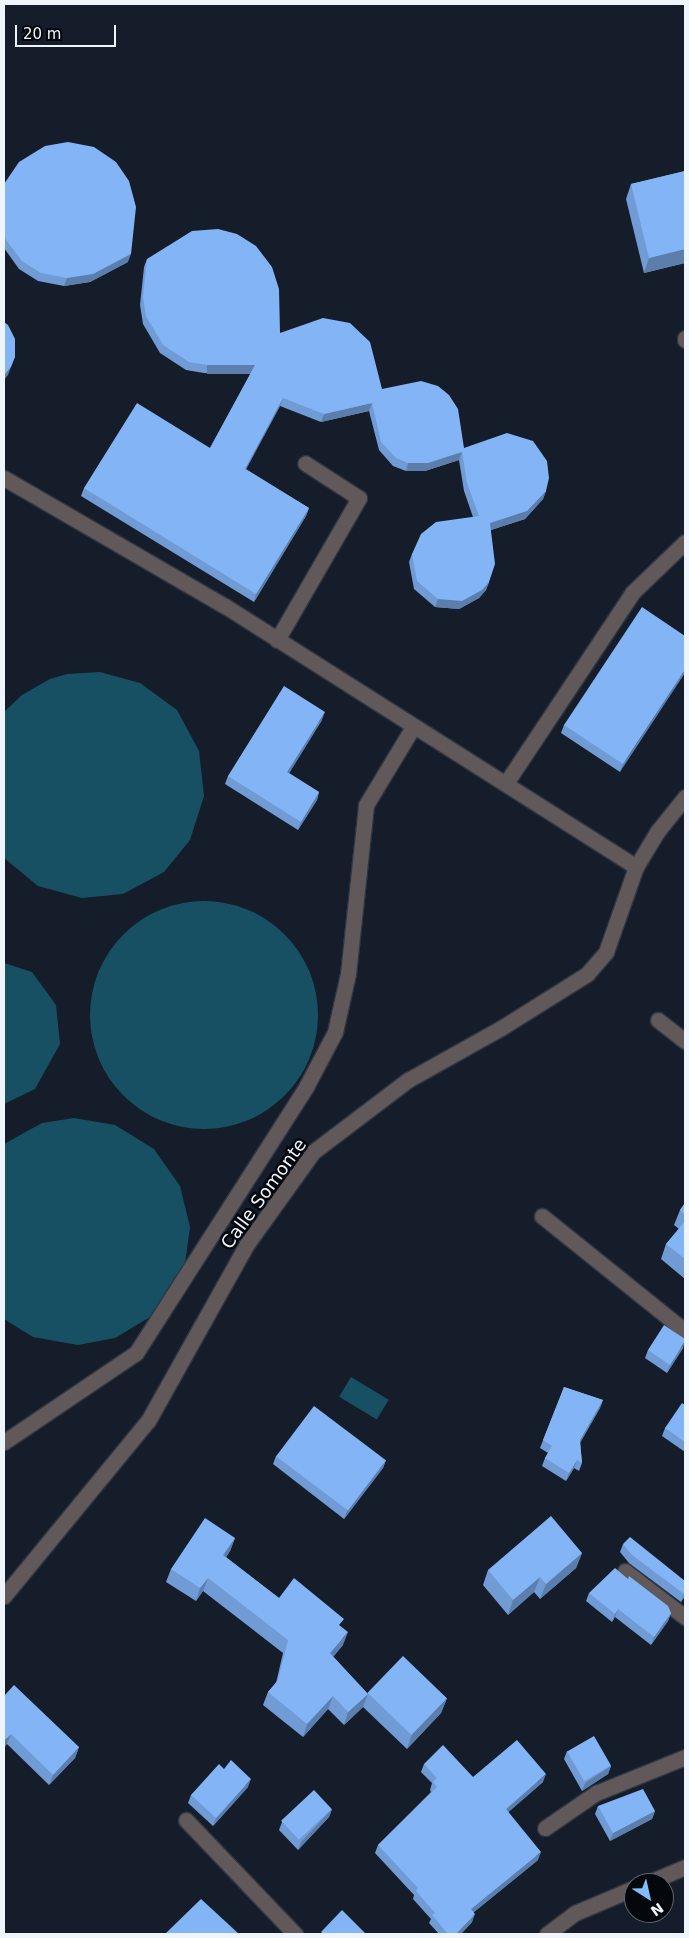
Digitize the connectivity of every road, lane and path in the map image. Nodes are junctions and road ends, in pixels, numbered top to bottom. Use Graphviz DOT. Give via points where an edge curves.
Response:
graph roads {
  1 [pos="305,463"];
  2 [pos="4,478"];
  3 [pos="685,542"];
  4 [pos="277,640"];
  5 [pos="413,727"];
  6 [pos="506,783"];
  7 [pos="685,797"];
  8 [pos="636,867"];
  9 [pos="658,1020"];
  10 [pos="685,1041"];
  11 [pos="542,1216"];
  12 [pos="685,1330"];
  13 [pos="4,1442"];
  14 [pos="625,1571"];
  15 [pos="4,1596"];
  16 [pos="685,1617"];
  17 [pos="685,1757"];
  18 [pos="186,1820"];
  19 [pos="545,1828"];
  20 [pos="685,1867"];
  21 [pos="671,1873"];
  22 [pos="624,1892"];
  23 [pos="295,1934"];
  24 [pos="548,1934"];
  1 -- 4 [label="street" via="360,498"];
  2 -- 4 [label="street" via="225,606"];
  3 -- 6 [label="street" via="633,592"];
  4 -- 5 [label="street"];
  5 -- 6 [label="street"];
  5 -- 13 [label="street" via="366,805 348,974 335,1032 306,1087 136,1353"];
  6 -- 8 [label="street"];
  7 -- 8 [label="street, Calle Somonte"];
  8 -- 15 [label="street, Calle Somonte" via="606,952 587,974 501,1028 408,1080 313,1152 247,1244 148,1421"];
  9 -- 10 [label="street"];
  11 -- 12 [label="street"];
  14 -- 16 [label="street"];
  17 -- 19 [label="street" via="596,1793"];
  18 -- 23 [label="street"];
  20 -- 21 [label="street"];
  22 -- 24 [label="street" via="575,1913"];
}
